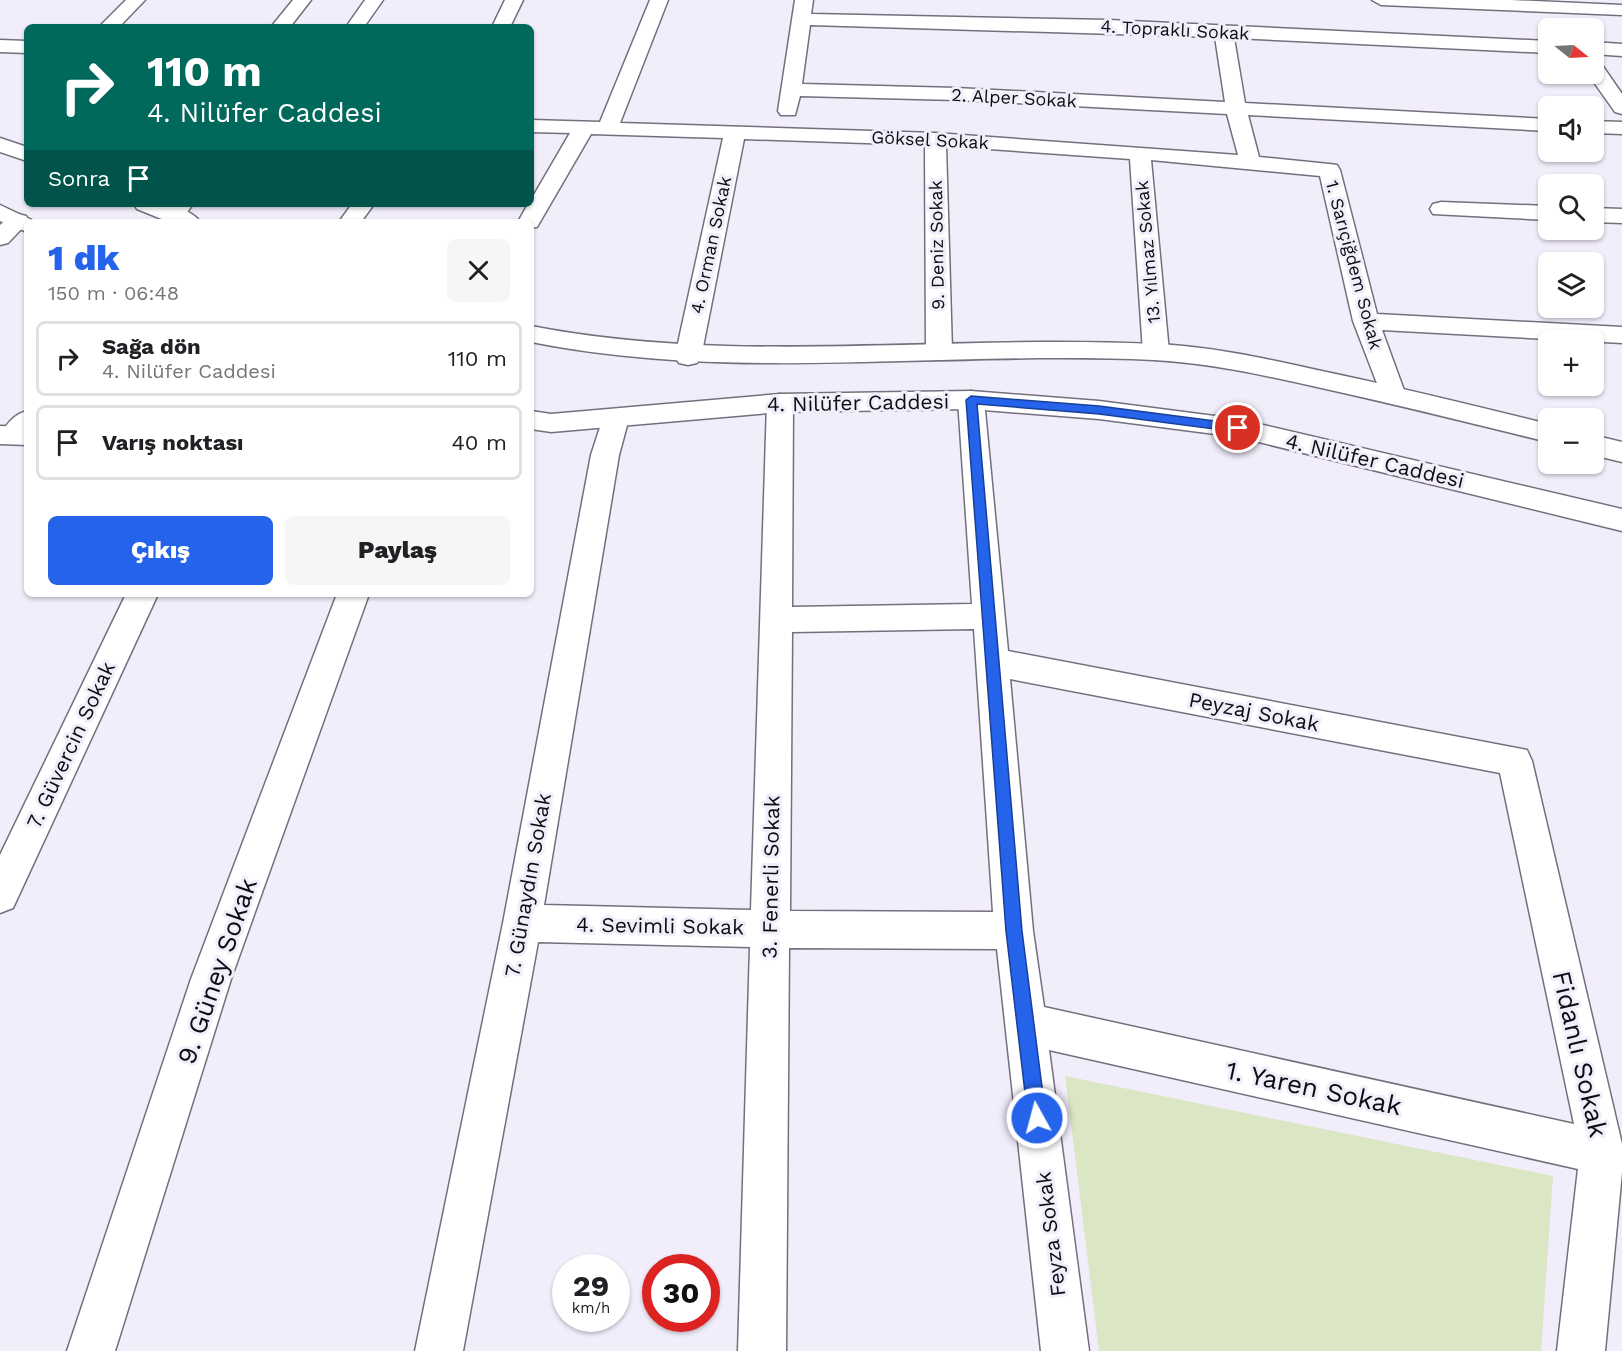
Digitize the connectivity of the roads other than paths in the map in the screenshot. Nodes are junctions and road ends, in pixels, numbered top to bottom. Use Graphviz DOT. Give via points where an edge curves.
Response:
graph roads {
  1 [pos="136,0"];
  2 [pos="302,0"];
  3 [pos="374,0"];
  4 [pos="514,0"];
  5 [pos="659,0"];
  6 [pos="1381,0"];
  7 [pos="1545,3"];
  8 [pos="803,9"];
  9 [pos="1622,10"];
  10 [pos="111,24"];
  11 [pos="282,24"];
  12 [pos="357,24"];
  13 [pos="502,24"];
  14 [pos="1224,33"];
  15 [pos="0,46"];
  16 [pos="24,47"];
  17 [pos="1538,47"];
  18 [pos="1604,49"];
  19 [pos="1622,50"];
  20 [pos="1604,82"];
  21 [pos="791,90"];
  22 [pos="1622,108"];
  23 [pos="1236,110"];
  24 [pos="1538,125"];
  25 [pos="534,126"];
  26 [pos="584,128"];
  27 [pos="608,128"];
  28 [pos="1604,128"];
  29 [pos="1622,129"];
  30 [pos="735,133"];
  31 [pos="784,134"];
  32 [pos="935,139"];
  33 [pos="0,144"];
  34 [pos="1140,153"];
  35 [pos="24,154"];
  36 [pos="1250,162"];
  37 [pos="1329,171"];
  38 [pos="156,207"];
  39 [pos="1441,209"];
  40 [pos="1538,213"];
  41 [pos="180,214"];
  42 [pos="1604,215"];
  43 [pos="1622,216"];
  44 [pos="15,219"];
  45 [pos="531,219"];
  46 [pos="0,238"];
  47 [pos="1366,321"];
  48 [pos="534,335"];
  49 [pos="1622,336"];
  50 [pos="939,351"];
  51 [pos="1156,352"];
  52 [pos="688,357"];
  53 [pos="1392,393"];
  54 [pos="971,400"];
  55 [pos="780,403"];
  56 [pos="615,418"];
  57 [pos="538,422"];
  58 [pos="1538,430"];
  59 [pos="1604,448"];
  60 [pos="1622,452"];
  61 [pos="1622,520"];
  62 [pos="141,597"];
  63 [pos="352,597"];
  64 [pos="990,616"];
  65 [pos="776,620"];
  66 [pos="993,662"];
  67 [pos="1515,761"];
  68 [pos="0,895"];
  69 [pos="522,923"];
  70 [pos="770,929"];
  71 [pos="1014,931"];
  72 [pos="1026,1024"];
  73 [pos="1602,1152"];
  74 [pos="92,1351"];
  75 [pos="439,1351"];
  76 [pos="762,1351"];
  77 [pos="1065,1351"];
  78 [pos="1581,1351"];
  1 -- 10 [label="street"];
  2 -- 11 [label="street"];
  3 -- 12 [label="street"];
  4 -- 13 [label="street"];
  5 -- 27 [label="street"];
  6 -- 7 [label="street"];
  7 -- 9 [label="street"];
  8 -- 14 [label="street, 4. Topraklı Sokak"];
  8 -- 21 [label="street"];
  14 -- 17 [label="street, 4. Topraklı Sokak"];
  14 -- 23 [label="street"];
  15 -- 16 [label="street"];
  18 -- 19 [label="street"];
  20 -- 22 [label="street"];
  21 -- 23 [label="street, 2. Alper Sokak" via="956,94"];
  21 -- 31 [label="street"];
  23 -- 24 [label="street, 2. Alper Sokak"];
  23 -- 36 [label="street"];
  25 -- 26 [label="street, Göksel Sokak"];
  26 -- 27 [label="street, Göksel Sokak"];
  26 -- 45 [label="street"];
  27 -- 30 [label="street, Göksel Sokak"];
  28 -- 29 [label="street"];
  30 -- 31 [label="street, Göksel Sokak"];
  30 -- 52 [label="street, 4. Orman Sokak"];
  31 -- 32 [label="street, Göksel Sokak"];
  32 -- 34 [label="street, Göksel Sokak"];
  32 -- 50 [label="street, 9. Deniz Sokak"];
  33 -- 35 [label="street"];
  34 -- 36 [label="street, Göksel Sokak"];
  34 -- 51 [label="street, 13. Yılmaz Sokak"];
  36 -- 37 [label="street, Göksel Sokak"];
  37 -- 47 [label="street, 1. Sarıçiğdem Sokak"];
  38 -- 41 [label="street"];
  39 -- 40 [label="street"];
  42 -- 43 [label="street"];
  44 -- 46 [label="street"];
  47 -- 49 [label="street"];
  47 -- 53 [label="street, 1. Sarıçiğdem Sokak"];
  48 -- 52 [label="street" via="578,345"];
  50 -- 51 [label="street"];
  50 -- 52 [label="street" via="792,358"];
  51 -- 53 [label="street" via="1256,365"];
  53 -- 58 [label="street"];
  54 -- 55 [label="street, 4. Nilüfer Caddesi"];
  54 -- 61 [label="street, 4. Nilüfer Caddesi" via="1099,410 1238,428"];
  54 -- 64 [label="street, Feyza Sokak"];
  55 -- 56 [label="street, 4. Nilüfer Caddesi"];
  55 -- 65 [label="street, 3. Fenerli Sokak"];
  56 -- 57 [label="street, 4. Nilüfer Caddesi"];
  56 -- 69 [label="street, 7. Günaydın Sokak" via="605,455"];
  59 -- 60 [label="street"];
  62 -- 68 [label="street, 7. Güvercin Sokak"];
  63 -- 74 [label="street, 9. Güney Sokak" via="211,979"];
  64 -- 65 [label="street"];
  64 -- 66 [label="street, Feyza Sokak"];
  65 -- 70 [label="street, 3. Fenerli Sokak"];
  66 -- 67 [label="street, Peyzaj Sokak"];
  66 -- 71 [label="street, Feyza Sokak"];
  67 -- 73 [label="street, Fidanlı Sokak"];
  69 -- 70 [label="street, 4. Sevimli Sokak"];
  69 -- 75 [label="street, 7. Günaydın Sokak"];
  70 -- 71 [label="street, 4. Sevimli Sokak"];
  70 -- 76 [label="street, 3. Fenerli Sokak"];
  71 -- 72 [label="street, Feyza Sokak"];
  72 -- 73 [label="street, 1. Yaren Sokak"];
  72 -- 77 [label="street, Feyza Sokak"];
  73 -- 78 [label="street, Fidanlı Sokak"];
}
